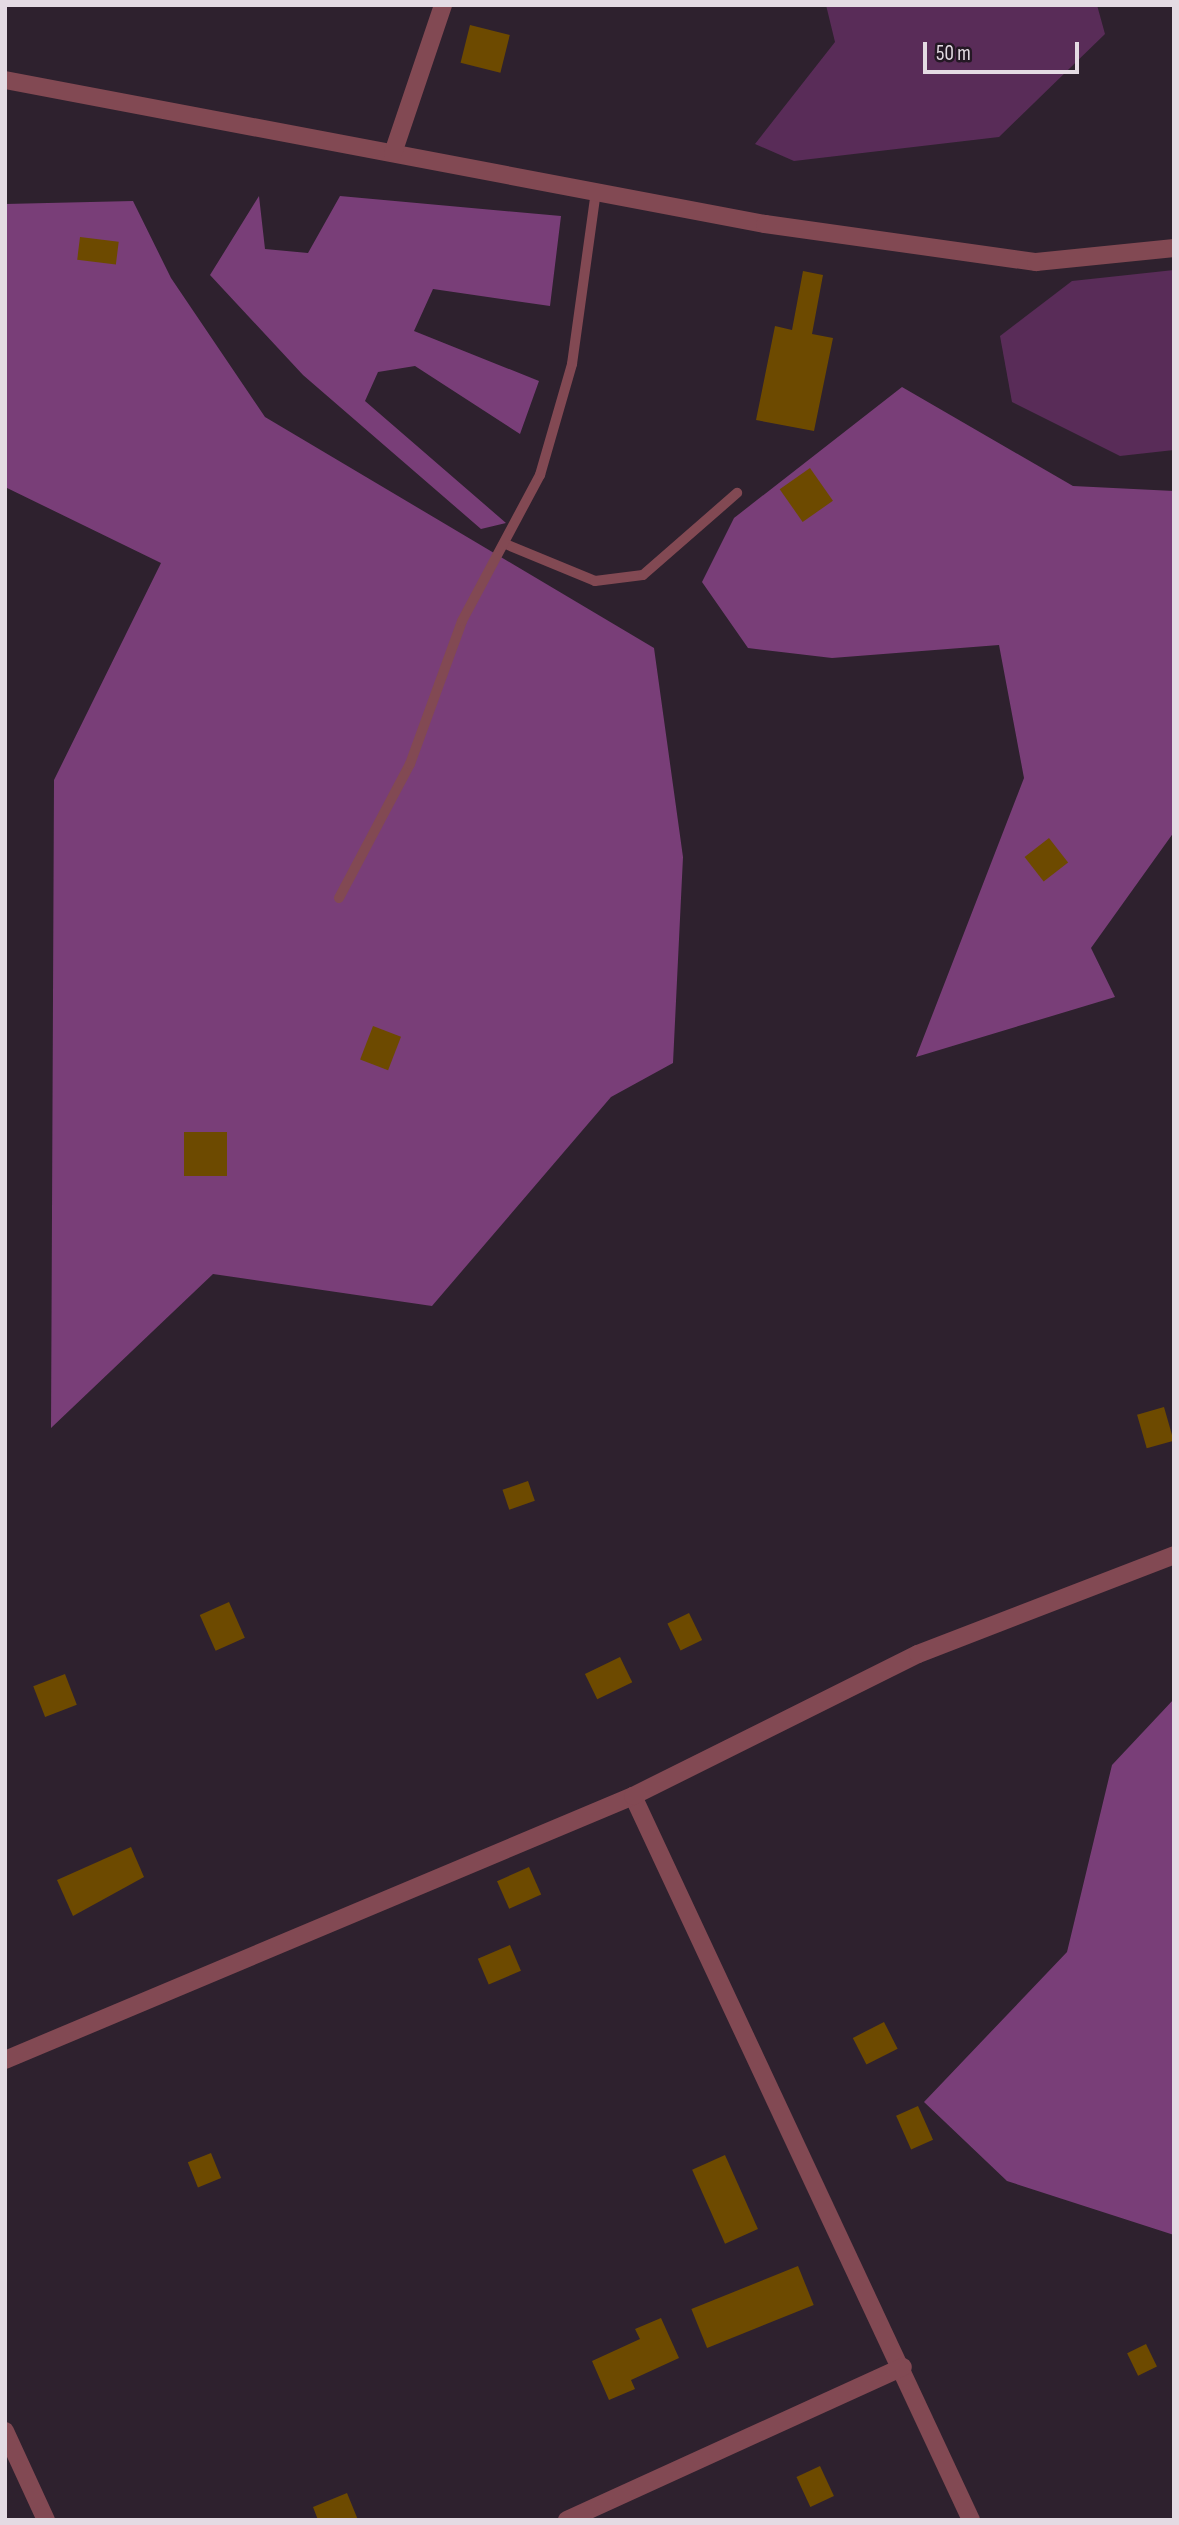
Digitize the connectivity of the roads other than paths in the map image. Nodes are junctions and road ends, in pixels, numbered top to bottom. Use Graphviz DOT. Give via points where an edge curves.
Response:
graph roads {
  1 [pos="443,5"];
  2 [pos="5,80"];
  3 [pos="394,153"];
  4 [pos="596,191"];
  5 [pos="1174,248"];
  6 [pos="737,493"];
  7 [pos="508,545"];
  8 [pos="339,898"];
  9 [pos="1174,1555"];
  10 [pos="633,1796"];
  11 [pos="5,2060"];
  12 [pos="903,2367"];
  13 [pos="5,2431"];
  14 [pos="963,2500"];
  15 [pos="46,2520"];
  16 [pos="567,2520"];
  17 [pos="971,2520"];
  18 [pos="979,2520"];
  1 -- 3 [label="street"];
  2 -- 3 [label="street"];
  3 -- 4 [label="street"];
  4 -- 5 [label="street" via="765,224 1036,262"];
  4 -- 7 [label="lane" via="572,364 540,475"];
  6 -- 7 [label="lane" via="643,575 595,581"];
  7 -- 8 [label="lane" via="462,621 410,764"];
  9 -- 10 [label="street" via="918,1654"];
  10 -- 11 [label="street"];
  10 -- 12 [label="street"];
  12 -- 14 [label="street"];
  12 -- 16 [label="street"];
  13 -- 15 [label="street"];
  14 -- 17 [label="street"];
  14 -- 18 [label="street"];
}
